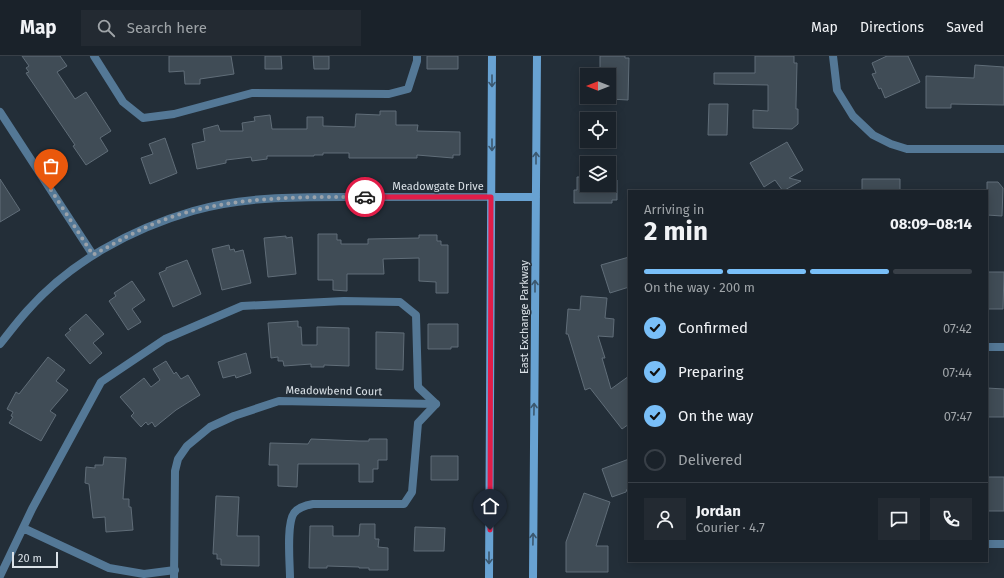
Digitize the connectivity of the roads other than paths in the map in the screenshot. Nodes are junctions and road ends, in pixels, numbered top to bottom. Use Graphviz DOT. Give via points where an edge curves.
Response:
graph roads {
  1 [pos="94,56"];
  2 [pos="417,56"];
  3 [pos="492,56"];
  4 [pos="537,56"];
  5 [pos="833,56"];
  6 [pos="0,112"];
  7 [pos="1004,149"];
  8 [pos="491,197"];
  9 [pos="536,197"];
  10 [pos="93,255"];
  11 [pos="0,344"];
  12 [pos="988,347"];
  13 [pos="1004,347"];
  14 [pos="436,404"];
  15 [pos="23,528"];
  16 [pos="988,544"];
  17 [pos="1004,544"];
  18 [pos="174,574"];
  19 [pos="0,576"];
  20 [pos="290,578"];
  21 [pos="489,578"];
  22 [pos="533,578"];
  1 -- 2 [label="street" via="123,102 143,118 174,114 252,93 389,94 408,89"];
  3 -- 8 [label="main road, one-way"];
  9 -- 4 [label="main road, East Exchange Parkway, one-way"];
  5 -- 7 [label="street" via="837,90 852,116 873,135 907,149"];
  6 -- 10 [label="street"];
  8 -- 9 [label="main road"];
  8 -- 10 [label="street, Meadowgate Drive" via="309,196 231,203 194,210 159,222"];
  8 -- 21 [label="main road, one-way"];
  22 -- 9 [label="main road, East Exchange Parkway, one-way"];
  10 -- 11 [label="street, Meadowgate Drive" via="59,281"];
  12 -- 13 [label="street"];
  14 -- 15 [label="street" via="418,387 416,315 400,302 344,301 242,306 166,339 101,382"];
  14 -- 18 [label="street, Meadowbend Court" via="278,401 246,411 210,428 187,446 178,459 175,471"];
  14 -- 20 [label="street" via="418,423 412,492 404,504 322,503 304,506 294,513 290,527"];
  15 -- 18 [label="street" via="109,568 144,574"];
  15 -- 19 [label="street"];
  16 -- 17 [label="street"];
}
